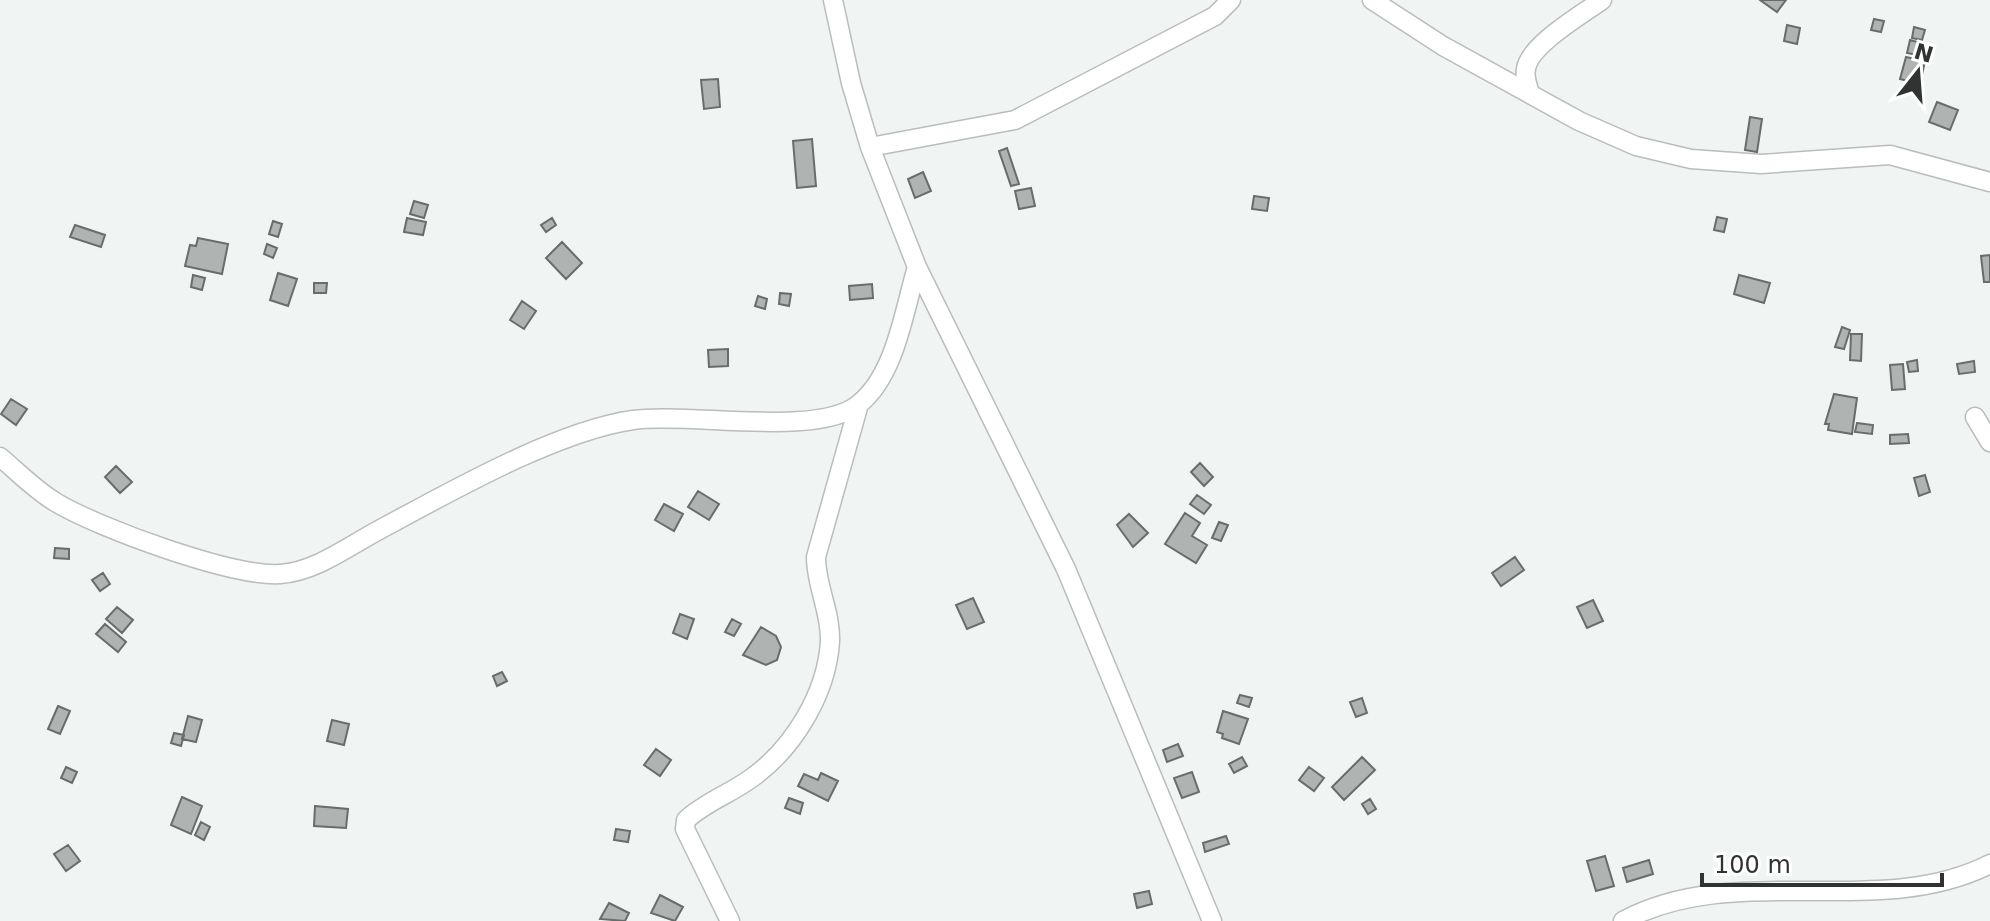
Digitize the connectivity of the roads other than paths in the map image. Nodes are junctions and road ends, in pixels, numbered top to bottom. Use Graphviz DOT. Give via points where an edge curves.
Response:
graph roads {
  1 [pos="833,0"];
  2 [pos="1231,0"];
  3 [pos="1372,0"];
  4 [pos="1602,0"];
  5 [pos="1530,94"];
  6 [pos="870,147"];
  7 [pos="1990,182"];
  8 [pos="917,267"];
  9 [pos="859,404"];
  10 [pos="1975,417"];
  11 [pos="1990,442"];
  12 [pos="0,457"];
  13 [pos="1990,864"];
  14 [pos="730,921"];
  15 [pos="1212,921"];
  16 [pos="1623,921"];
  1 -- 6 [label="street"];
  2 -- 6 [label="street" via="1215,16 1015,120"];
  3 -- 5 [label="street"];
  4 -- 5 [label="street" via="1540,45 1528,61"];
  5 -- 7 [label="street" via="1636,146 1691,159 1761,164 1890,155"];
  6 -- 8 [label="street"];
  8 -- 9 [label="street" via="885,373"];
  8 -- 15 [label="street" via="1066,569"];
  9 -- 12 [label="street" via="807,422 632,420 553,444 307,569 279,574 240,570 140,540 56,503"];
  9 -- 14 [label="street" via="816,557 830,645 812,706 793,738 754,777 686,820 685,829"];
  10 -- 11 [label="street"];
  13 -- 16 [label="street" via="1963,878 1895,888 1680,899"];
}
